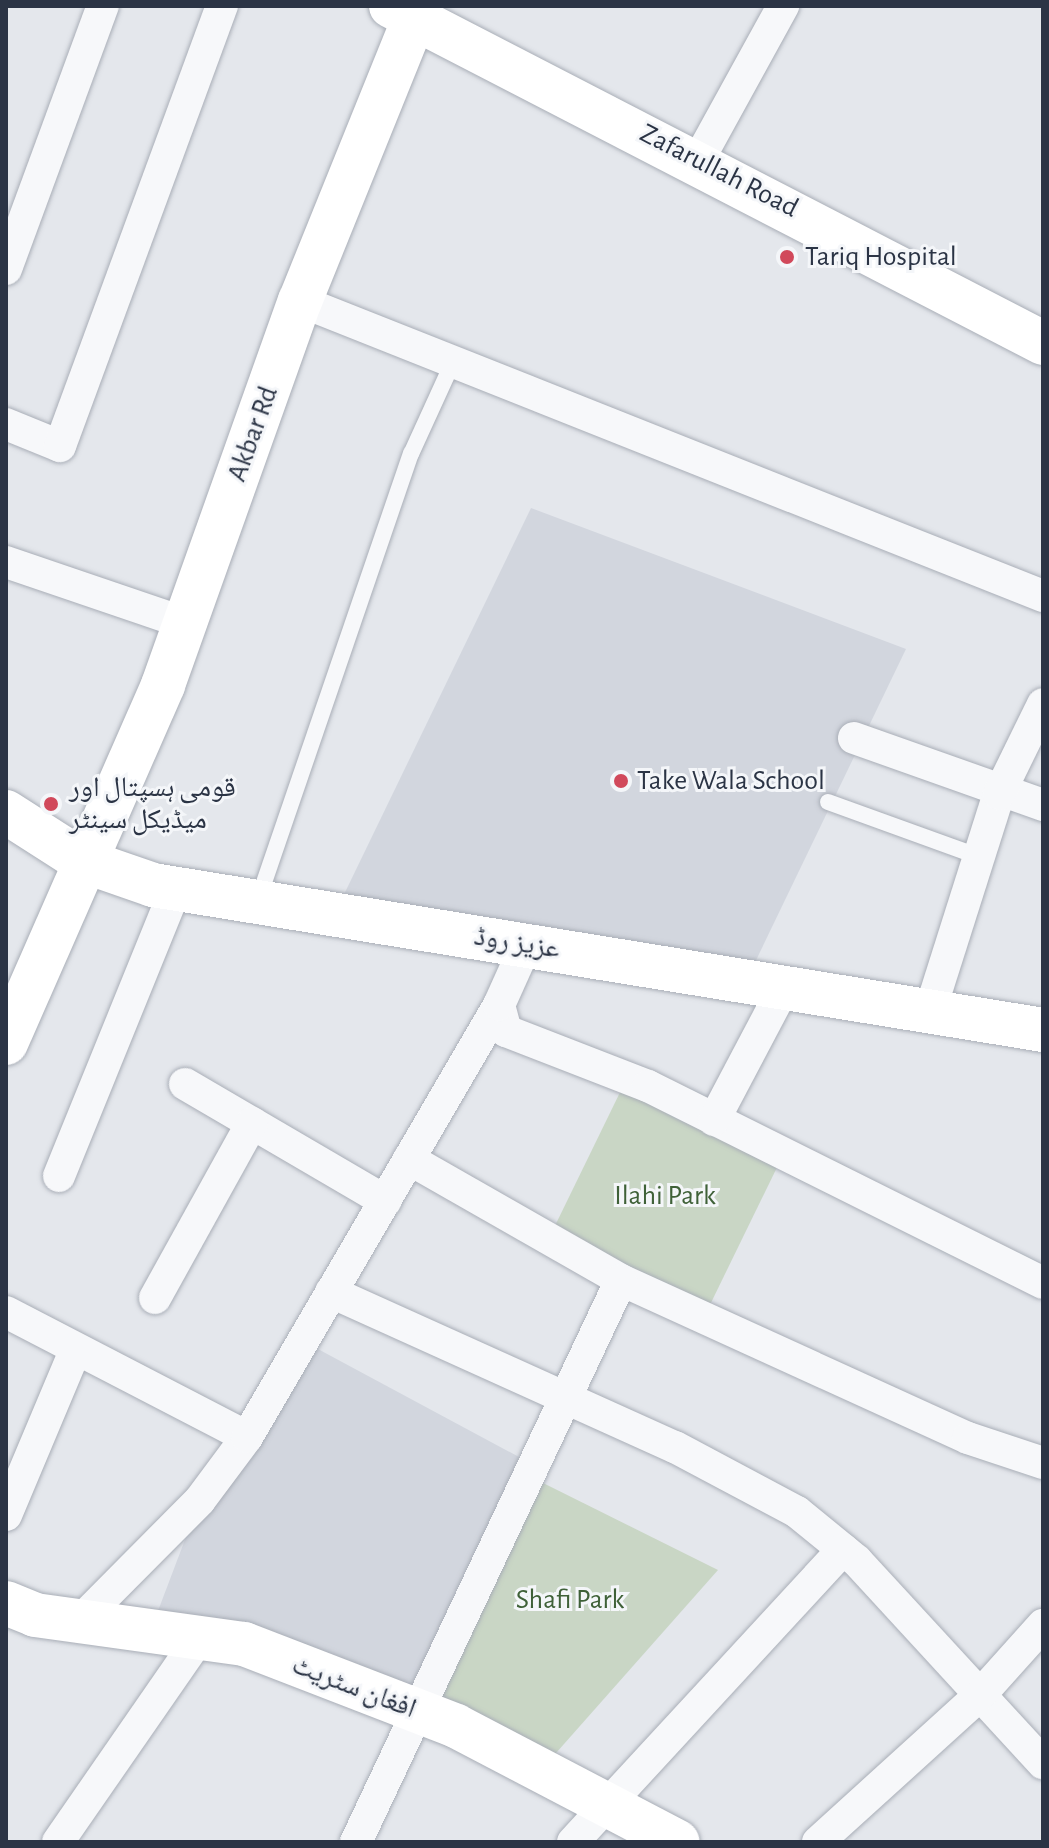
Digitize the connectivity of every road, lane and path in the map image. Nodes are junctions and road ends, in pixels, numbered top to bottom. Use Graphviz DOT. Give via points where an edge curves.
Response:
graph roads {
  1 [pos="103,6"];
  2 [pos="222,6"];
  3 [pos="783,6"];
  4 [pos="409,10"];
  5 [pos="699,159"];
  6 [pos="8,260"];
  7 [pos="300,301"];
  8 [pos="1043,343"];
  9 [pos="453,362"];
  10 [pos="6,424"];
  11 [pos="6,562"];
  12 [pos="1043,596"];
  13 [pos="185,623"];
  14 [pos="1043,704"];
  15 [pos="854,738"];
  16 [pos="999,794"];
  17 [pos="828,802"];
  18 [pos="1043,805"];
  19 [pos="6,812"];
  20 [pos="980,857"];
  21 [pos="81,860"];
  22 [pos="176,888"];
  23 [pos="258,901"];
  24 [pos="526,945"];
  25 [pos="784,987"];
  26 [pos="499,1005"];
  27 [pos="930,1011"];
  28 [pos="1043,1030"];
  29 [pos="6,1043"];
  30 [pos="185,1084"];
  31 [pos="714,1120"];
  32 [pos="252,1123"];
  33 [pos="409,1159"];
  34 [pos="59,1176"];
  35 [pos="385,1201"];
  36 [pos="621,1280"];
  37 [pos="1043,1283"];
  38 [pos="331,1292"];
  39 [pos="155,1298"];
  40 [pos="6,1312"];
  41 [pos="75,1351"];
  42 [pos="564,1397"];
  43 [pos="247,1437"];
  44 [pos="1043,1463"];
  45 [pos="6,1515"];
  46 [pos="843,1549"];
  47 [pos="6,1603"];
  48 [pos="80,1621"];
  49 [pos="1043,1625"];
  50 [pos="199,1638"];
  51 [pos="981,1694"];
  52 [pos="414,1710"];
  53 [pos="1043,1763"];
  54 [pos="607,1805"];
  55 [pos="58,1842"];
  56 [pos="356,1842"];
  57 [pos="573,1842"];
  58 [pos="678,1842"];
  59 [pos="818,1842"];
  1 -- 6 [label="street"];
  2 -- 10 [label="street" via="60,446"];
  3 -- 5 [label="street"];
  4 -- 5 [label="main road, Zafarullah Road"];
  4 -- 7 [label="main road, Akbar Rd"];
  5 -- 8 [label="main road, Zafarullah Road"];
  7 -- 9 [label="street"];
  7 -- 13 [label="main road, Akbar Rd"];
  9 -- 12 [label="street"];
  9 -- 23 [label="lane" via="411,454"];
  11 -- 13 [label="street"];
  13 -- 21 [label="main road, Akbar Rd"];
  14 -- 16 [label="street"];
  15 -- 16 [label="street"];
  16 -- 18 [label="street"];
  16 -- 20 [label="street"];
  17 -- 20 [label="lane"];
  19 -- 21 [label="main road, عزیز روڈ"];
  20 -- 27 [label="street"];
  21 -- 22 [label="main road, عزیز روڈ"];
  21 -- 29 [label="main road, Akbar Rd"];
  22 -- 23 [label="main road, عزیز روڈ"];
  22 -- 34 [label="street"];
  23 -- 24 [label="main road, عزیز روڈ"];
  24 -- 25 [label="main road, عزیز روڈ"];
  24 -- 26 [label="street"];
  25 -- 27 [label="main road, عزیز روڈ"];
  25 -- 31 [label="street"];
  26 -- 31 [label="street" via="506,1031"];
  26 -- 33 [label="street"];
  27 -- 28 [label="main road, عزیز روڈ"];
  30 -- 32 [label="street"];
  31 -- 37 [label="street"];
  32 -- 35 [label="street"];
  32 -- 39 [label="street"];
  33 -- 35 [label="street"];
  33 -- 36 [label="street"];
  35 -- 38 [label="street"];
  36 -- 42 [label="street"];
  36 -- 44 [label="street" via="968,1438"];
  38 -- 42 [label="street"];
  38 -- 43 [label="street"];
  40 -- 41 [label="street"];
  41 -- 43 [label="street"];
  41 -- 45 [label="street"];
  42 -- 46 [label="street" via="797,1512"];
  42 -- 52 [label="street"];
  43 -- 48 [label="street" via="200,1500"];
  46 -- 51 [label="street"];
  46 -- 54 [label="street"];
  47 -- 48 [label="main road, افغان سٹریٹ"];
  48 -- 50 [label="main road, افغان سٹریٹ"];
  49 -- 51 [label="street"];
  50 -- 52 [label="main road, افغان سٹریٹ" via="244,1644"];
  50 -- 55 [label="street"];
  51 -- 53 [label="street"];
  51 -- 59 [label="street"];
  52 -- 54 [label="main road, افغان سٹریٹ"];
  52 -- 56 [label="street"];
  54 -- 57 [label="street"];
  54 -- 58 [label="main road, افغان سٹریٹ"];
}
